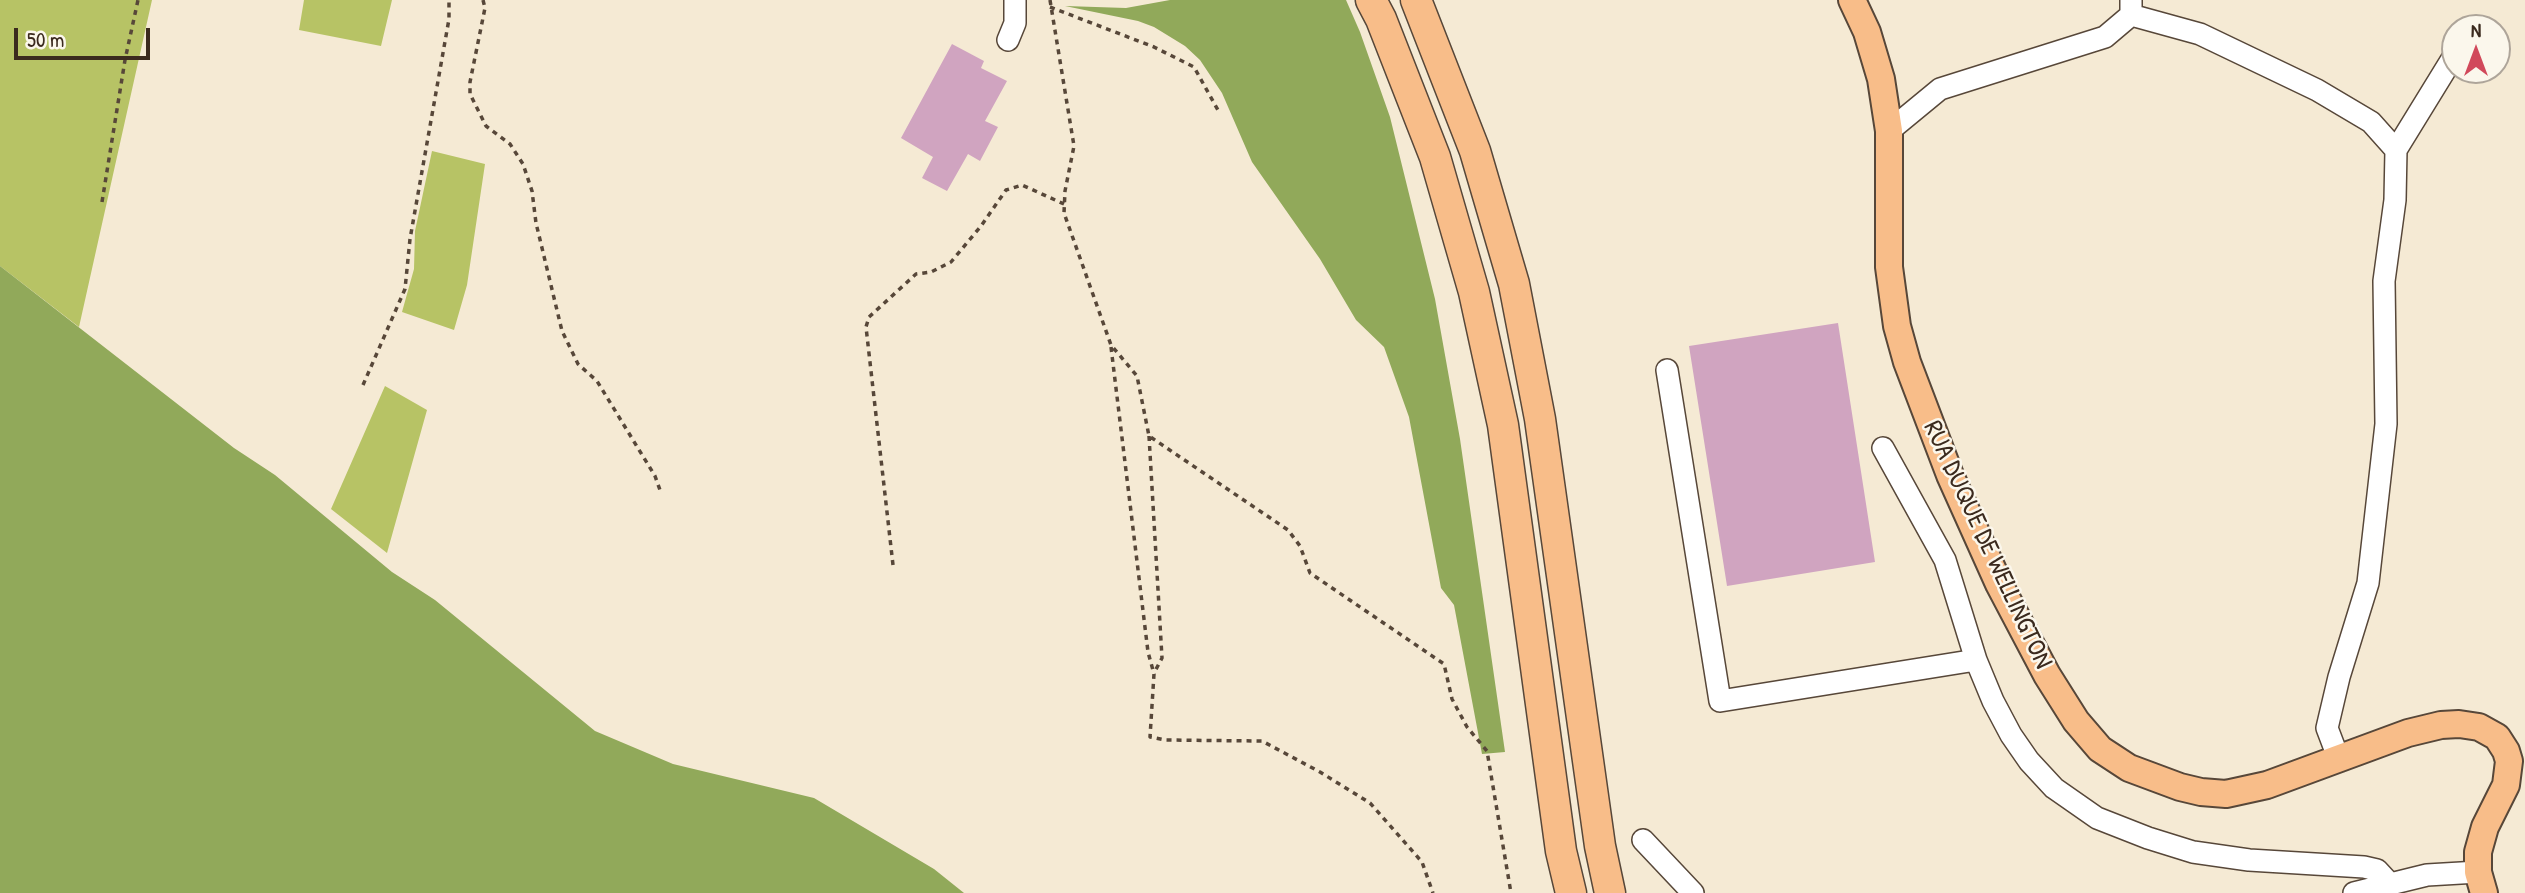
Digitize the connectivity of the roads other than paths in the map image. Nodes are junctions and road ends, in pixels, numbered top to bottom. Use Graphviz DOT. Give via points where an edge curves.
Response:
graph roads {
  1 [pos="1015,0"];
  2 [pos="1371,0"];
  3 [pos="1416,0"];
  4 [pos="1852,0"];
  5 [pos="2131,7"];
  6 [pos="1007,40"];
  7 [pos="2441,77"];
  8 [pos="1889,131"];
  9 [pos="2396,150"];
  10 [pos="1667,370"];
  11 [pos="1883,447"];
  12 [pos="1976,660"];
  13 [pos="2338,757"];
  14 [pos="1643,840"];
  15 [pos="2481,883"];
  16 [pos="2390,884"];
  17 [pos="1571,893"];
  18 [pos="1610,893"];
  19 [pos="1693,893"];
  20 [pos="2354,893"];
  1 -- 6 [label="street" via="1015,23"];
  2 -- 17 [label="highway" via="1434,157 1474,292 1503,425 1561,851"];
  3 -- 18 [label="highway" via="1475,151 1514,284 1541,419"];
  4 -- 8 [label="main road, RUA DUQUE DE WELLINGTON" via="1881,79"];
  5 -- 8 [label="street" via="2105,37 1940,89"];
  5 -- 9 [label="street" via="2317,90 2371,122"];
  7 -- 9 [label="street"];
  8 -- 13 [label="main road, RUA DUQUE DE WELLINGTON" via="1889,267 1907,362 1950,475 1999,584 2076,721 2119,762 2156,780 2201,792 2252,790"];
  9 -- 13 [label="street" via="2395,200 2384,281 2386,424 2368,583 2327,728"];
  10 -- 12 [label="street" via="1720,701"];
  11 -- 12 [label="street" via="1945,560"];
  12 -- 16 [label="street" via="2011,736 2029,761 2054,788 2097,818 2193,852 2364,867 2377,870"];
  13 -- 15 [label="main road, RUA DUQUE DE WELLINGTON" via="2441,725 2469,725 2497,737 2506,751 2509,769 2480,842"];
  14 -- 19 [label="street"];
  15 -- 16 [label="street" via="2427,875"];
  16 -- 20 [label="street"];
}
